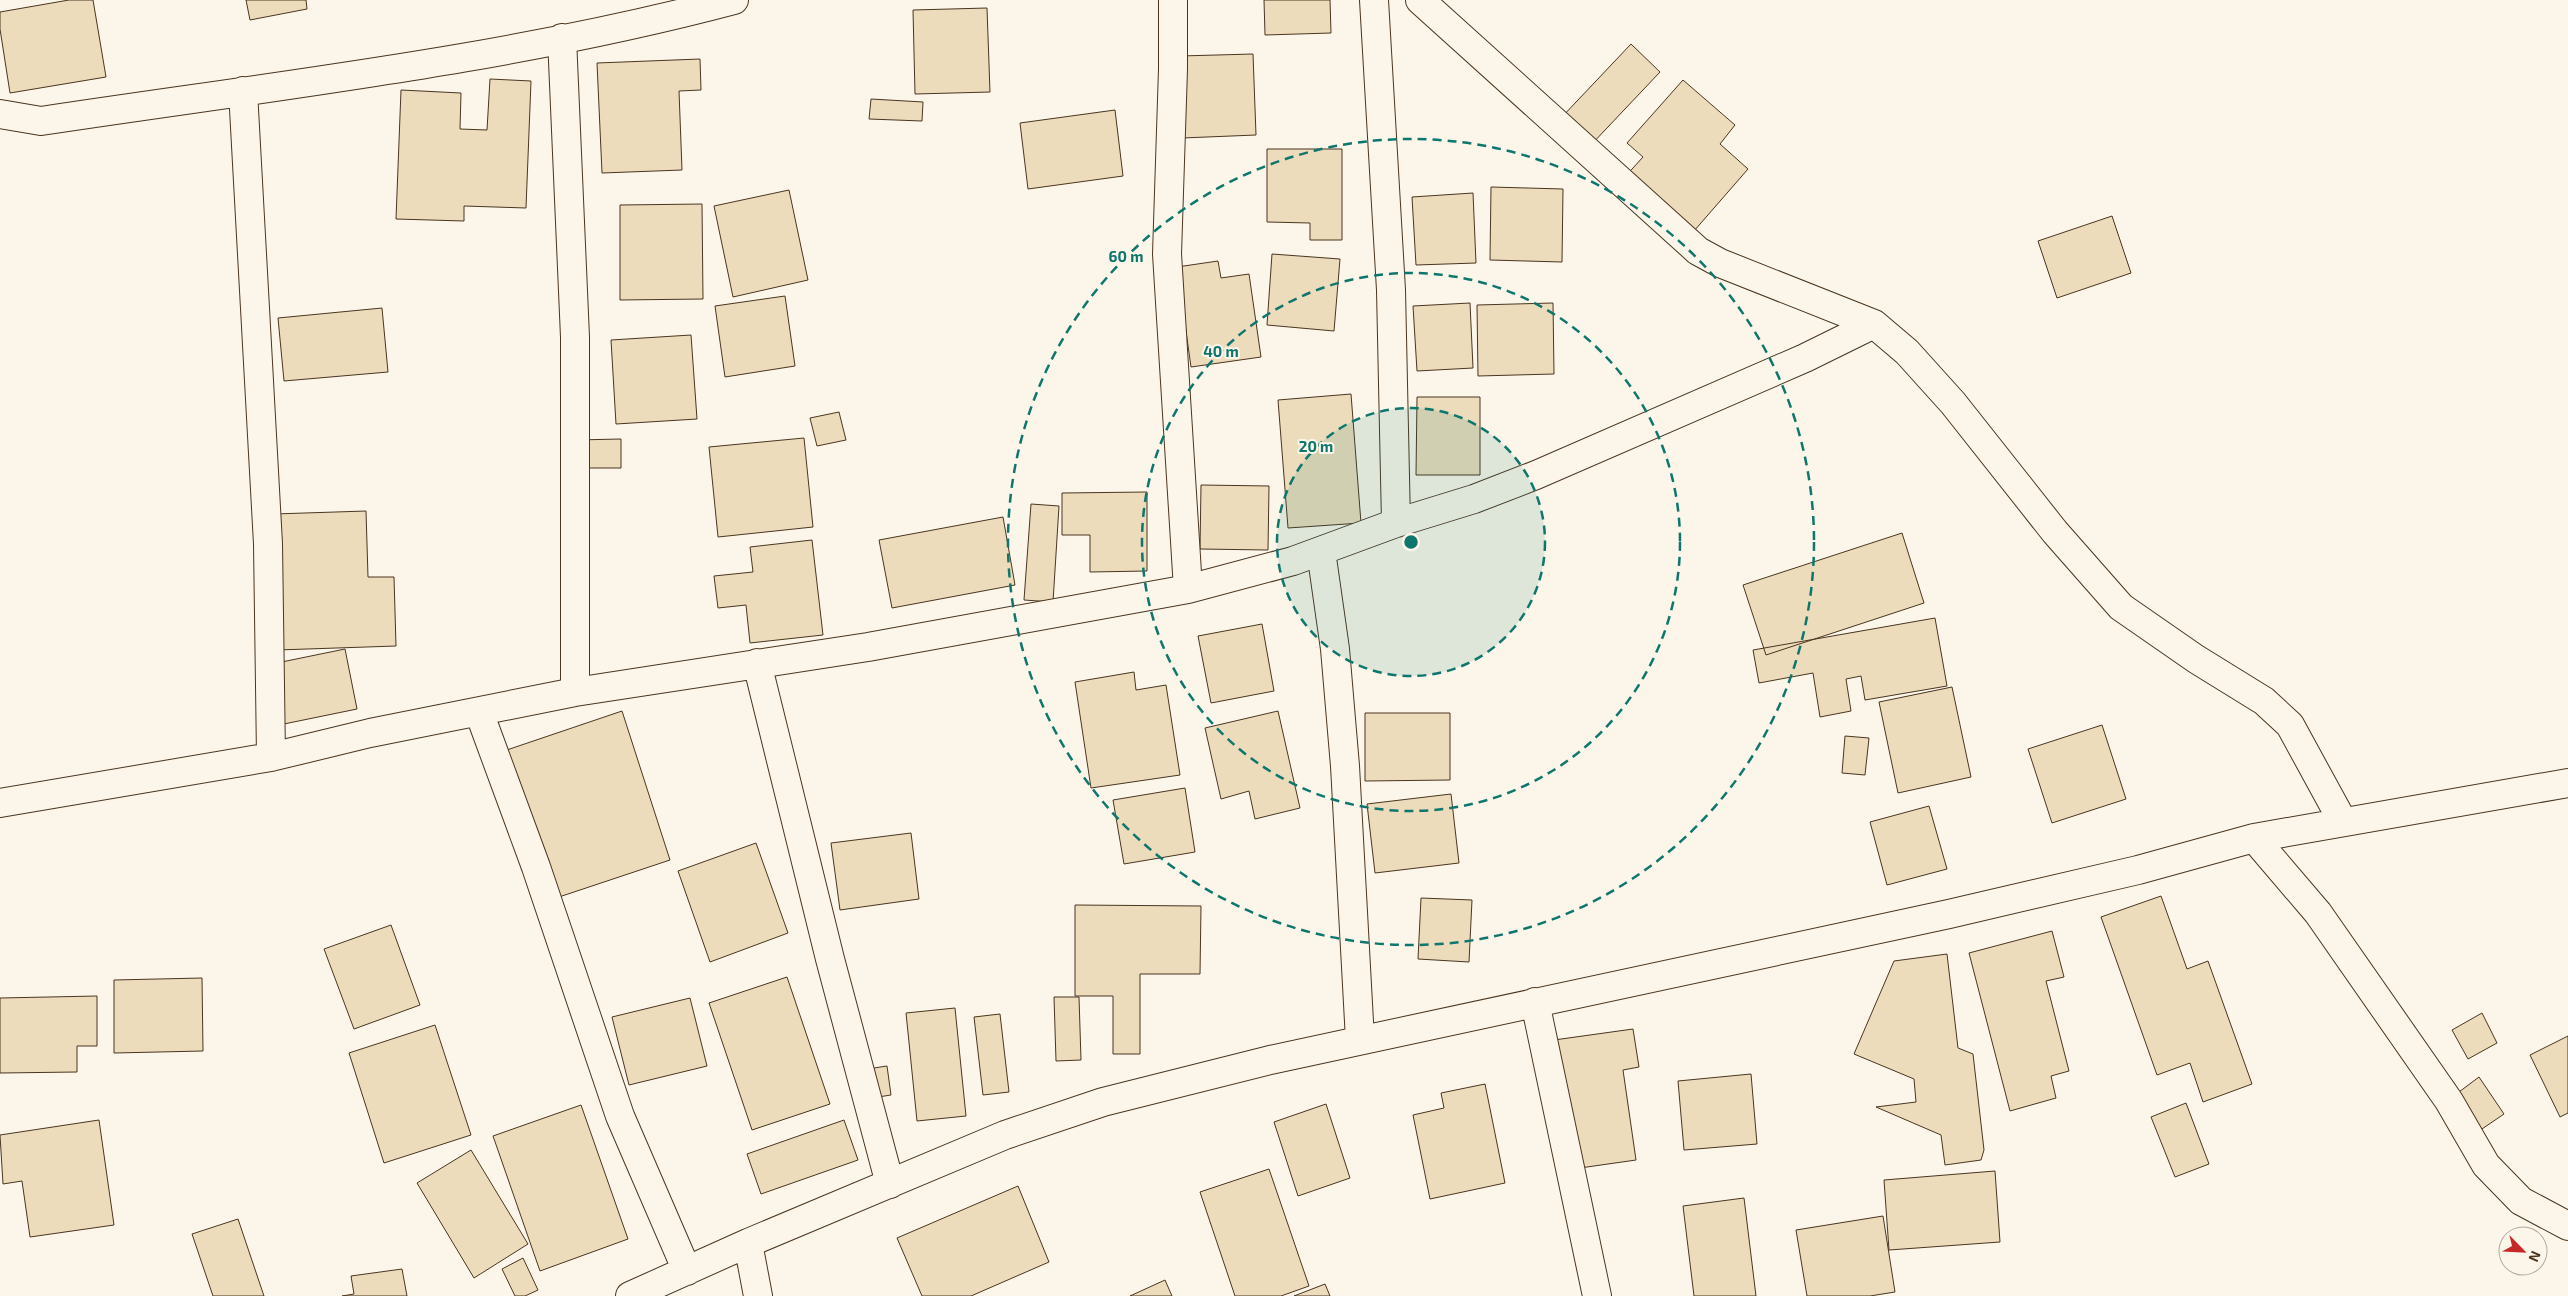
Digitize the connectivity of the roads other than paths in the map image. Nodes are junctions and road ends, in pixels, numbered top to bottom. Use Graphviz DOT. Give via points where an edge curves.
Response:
graph roads {
  1 [pos="734,0"];
  2 [pos="1173,0"];
  3 [pos="1374,0"];
  4 [pos="1420,0"];
  5 [pos="562,38"];
  6 [pos="243,91"];
  7 [pos="0,114"];
  8 [pos="1874,324"];
  9 [pos="1396,523"];
  10 [pos="1321,551"];
  11 [pos="1188,589"];
  12 [pos="757,663"];
  13 [pos="575,692"];
  14 [pos="479,712"];
  15 [pos="271,757"];
  16 [pos="2568,783"];
  17 [pos="0,803"];
  18 [pos="2343,822"];
  19 [pos="2254,838"];
  20 [pos="1535,1002"];
  21 [pos="1360,1040"];
  22 [pos="890,1184"];
  23 [pos="2568,1226"];
  24 [pos="748,1243"];
  25 [pos="687,1271"];
  26 [pos="630,1296"];
  27 [pos="758,1296"];
  28 [pos="1597,1296"];
  1 -- 5 [label="street"];
  2 -- 11 [label="street" via="1167,254"];
  3 -- 9 [label="street" via="1391,290"];
  4 -- 8 [label="street" via="1698,251 1720,263"];
  5 -- 6 [label="street"];
  5 -- 13 [label="street" via="575,337"];
  6 -- 7 [label="street" via="42,121"];
  6 -- 15 [label="street" via="268,544"];
  8 -- 9 [label="street" via="1806,358 1536,475 1474,499"];
  8 -- 18 [label="street" via="1907,352 1953,403 2055,532 2121,606 2196,659 2264,701 2290,725"];
  9 -- 10 [label="street"];
  10 -- 11 [label="street"];
  10 -- 21 [label="street" via="1335,649 1345,766"];
  11 -- 12 [label="street" via="877,645"];
  12 -- 13 [label="street"];
  12 -- 22 [label="street"];
  13 -- 14 [label="street"];
  14 -- 15 [label="street" via="370,733"];
  14 -- 25 [label="street" via="536,867 620,1116"];
  15 -- 17 [label="street"];
  16 -- 18 [label="street"];
  18 -- 19 [label="street"];
  19 -- 20 [label="street" via="2138,870 1949,914"];
  19 -- 23 [label="street" via="2318,913 2449,1101 2486,1165 2521,1201"];
  20 -- 21 [label="street"];
  20 -- 28 [label="street"];
  21 -- 22 [label="street" via="1103,1102 1005,1135"];
  22 -- 24 [label="street"];
  24 -- 25 [label="street"];
  24 -- 27 [label="street"];
  25 -- 26 [label="street"];
}
